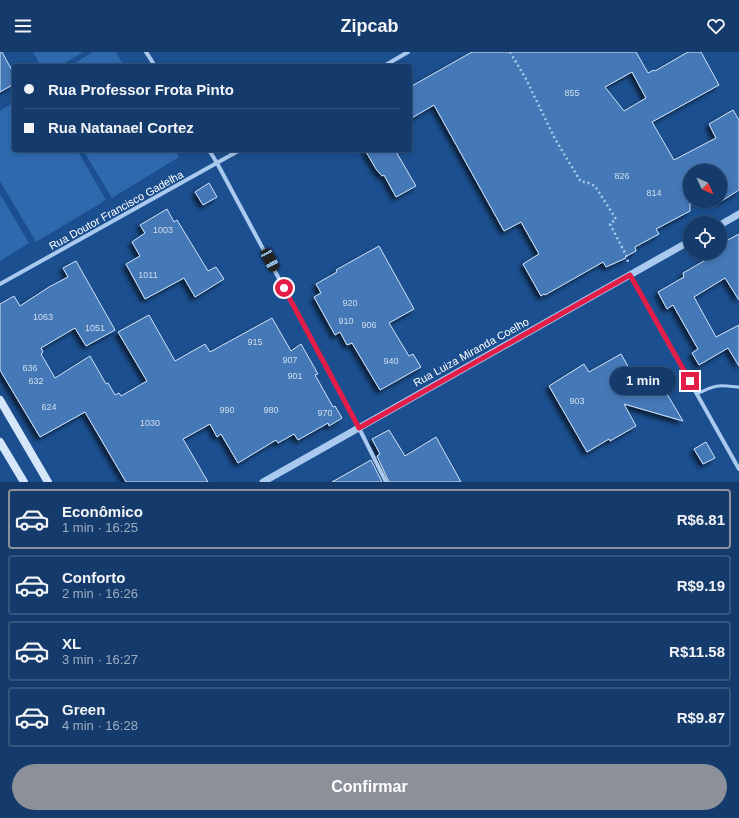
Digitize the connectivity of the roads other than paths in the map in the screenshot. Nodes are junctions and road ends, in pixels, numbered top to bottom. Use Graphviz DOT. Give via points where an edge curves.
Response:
graph roads {
  1 [pos="146,52"];
  2 [pos="408,52"];
  3 [pos="154,64"];
  4 [pos="387,64"];
  5 [pos="210,152"];
  6 [pos="236,152"];
  7 [pos="217,163"];
  8 [pos="739,214"];
  9 [pos="727,221"];
  10 [pos="683,245"];
  11 [pos="630,275"];
  12 [pos="0,284"];
  13 [pos="739,387"];
  14 [pos="697,394"];
  15 [pos="0,400"];
  16 [pos="359,428"];
  17 [pos="0,442"];
  18 [pos="739,469"];
  19 [pos="24,482"];
  20 [pos="48,482"];
  21 [pos="263,482"];
  22 [pos="386,482"];
  1 -- 3 [label="street"];
  2 -- 4 [label="street"];
  5 -- 7 [label="street"];
  6 -- 7 [label="street, Rua Doutor Francisco Gadelha"];
  7 -- 12 [label="street, Rua Doutor Francisco Gadelha"];
  7 -- 16 [label="street"];
  8 -- 9 [label="street"];
  10 -- 11 [label="street, Rua Luiza Miranda Coelho"];
  11 -- 14 [label="street"];
  11 -- 16 [label="street, Rua Luiza Miranda Coelho"];
  13 -- 14 [label="lane" via="712,386"];
  14 -- 18 [label="street"];
  15 -- 20 [label="main road"];
  16 -- 21 [label="street, Rua Luiza Miranda Coelho"];
  16 -- 22 [label="street"];
  17 -- 19 [label="main road"];
}
